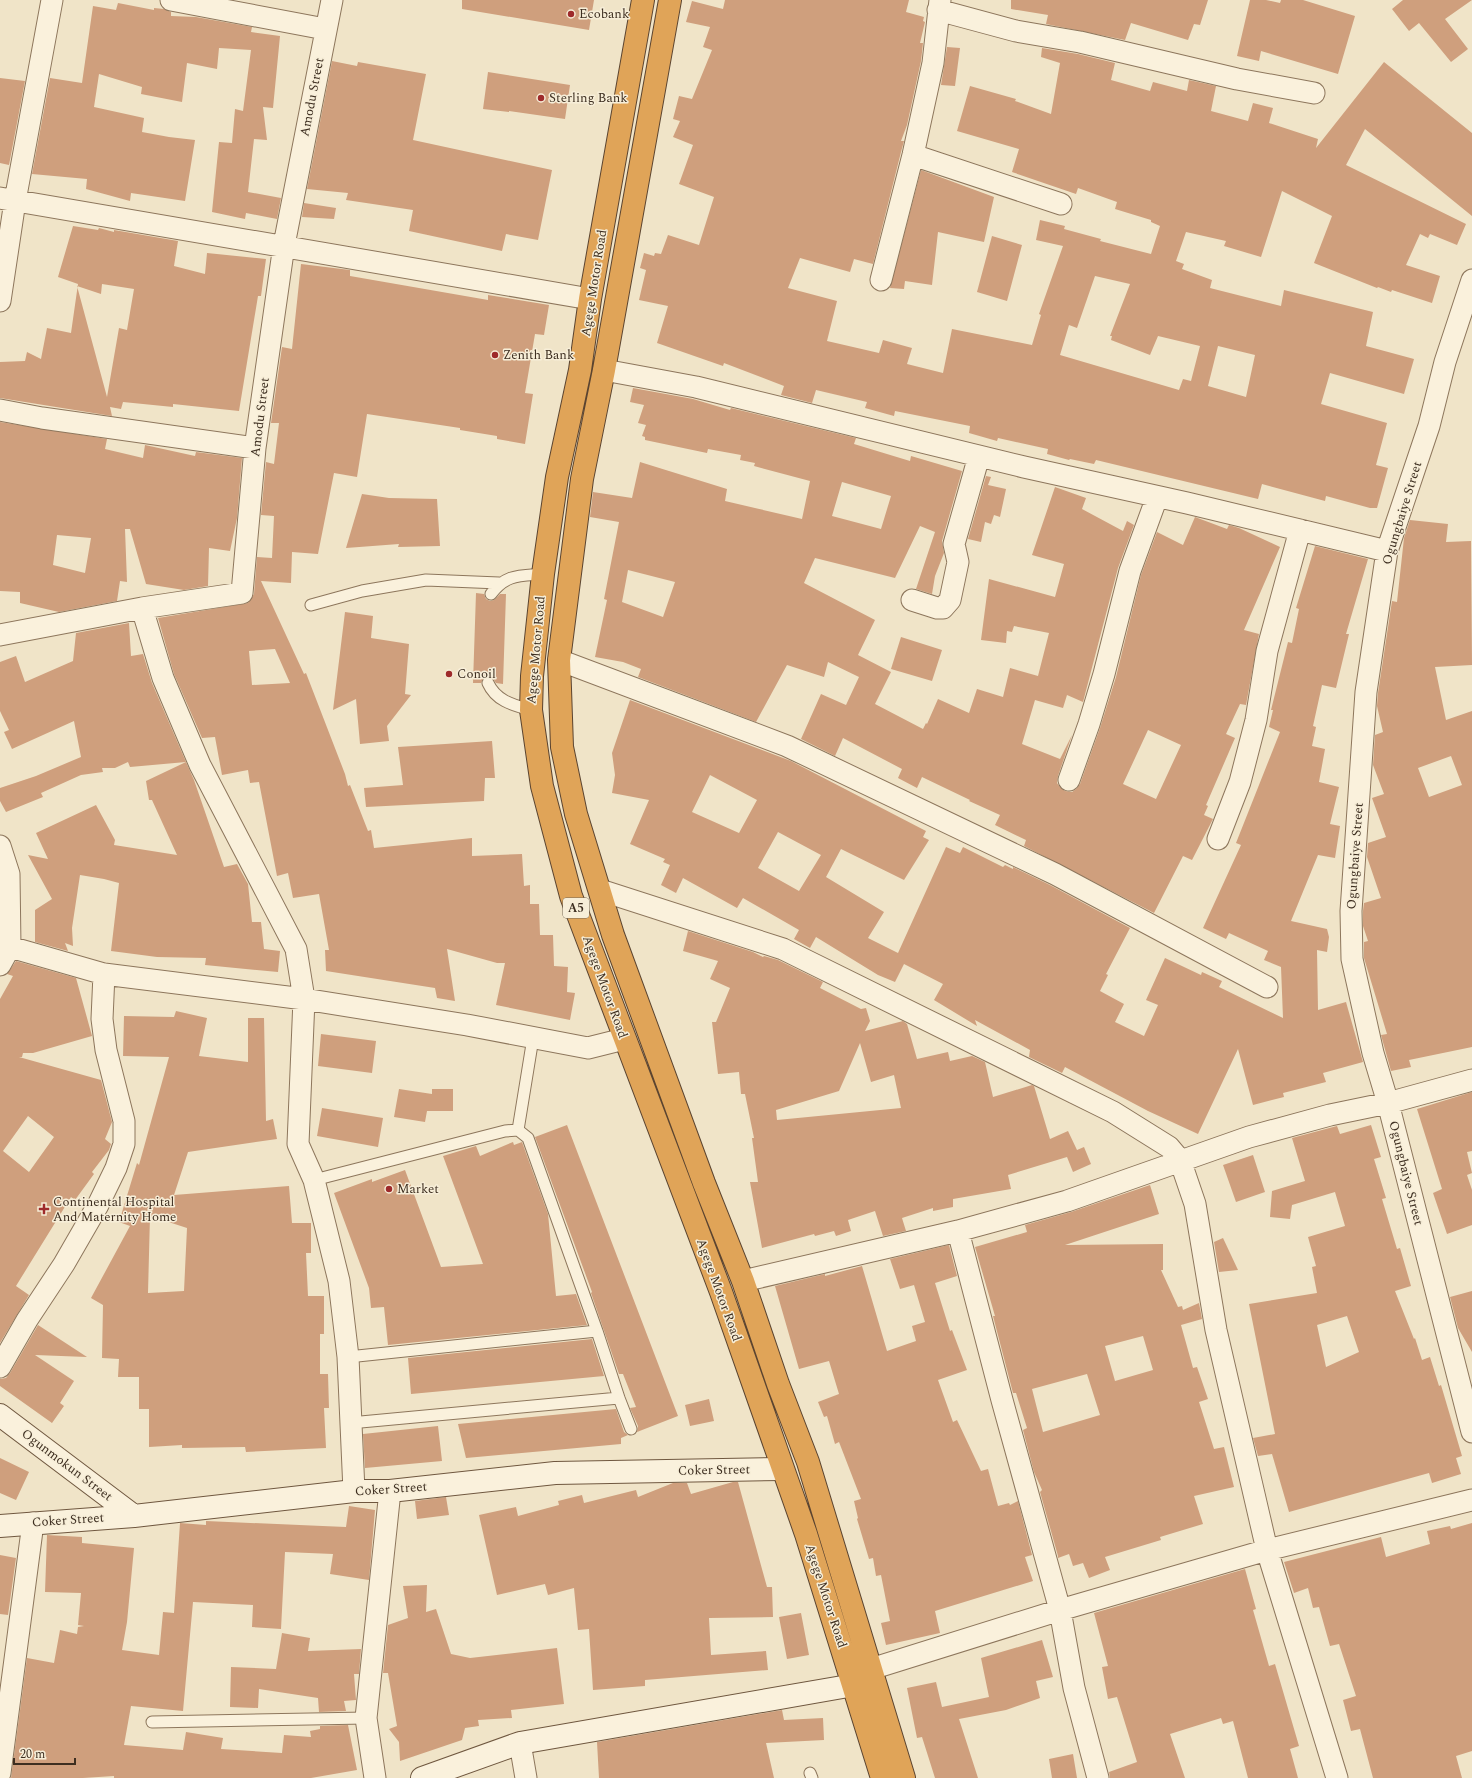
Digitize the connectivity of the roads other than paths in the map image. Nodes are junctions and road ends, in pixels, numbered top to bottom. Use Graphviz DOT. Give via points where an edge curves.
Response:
graph roads {
  1 [pos="52,0"];
  2 [pos="171,0"];
  3 [pos="332,0"];
  4 [pos="643,0"];
  5 [pos="670,0"];
  6 [pos="939,5"];
  7 [pos="325,29"];
  8 [pos="1314,93"];
  9 [pos="913,155"];
  10 [pos="7,199"];
  11 [pos="1061,204"];
  12 [pos="284,245"];
  13 [pos="881,280"];
  14 [pos="1472,280"];
  15 [pos="590,299"];
  16 [pos="0,301"];
  17 [pos="604,370"];
  18 [pos="0,410"];
  19 [pos="256,448"];
  20 [pos="979,456"];
  21 [pos="1157,497"];
  22 [pos="1300,530"];
  23 [pos="1388,551"];
  24 [pos="543,574"];
  25 [pos="499,583"];
  26 [pos="491,594"];
  27 [pos="912,600"];
  28 [pos="311,605"];
  29 [pos="142,608"];
  30 [pos="0,635"];
  31 [pos="559,660"];
  32 [pos="488,683"];
  33 [pos="531,710"];
  34 [pos="1069,780"];
  35 [pos="1218,838"];
  36 [pos="0,846"];
  37 [pos="600,890"];
  38 [pos="5,944"];
  39 [pos="0,965"];
  40 [pos="104,974"];
  41 [pos="1267,987"];
  42 [pos="304,999"];
  43 [pos="533,1038"];
  44 [pos="624,1039"];
  45 [pos="1472,1080"];
  46 [pos="1388,1103"];
  47 [pos="518,1130"];
  48 [pos="1180,1160"];
  49 [pos="314,1180"];
  50 [pos="958,1231"];
  51 [pos="743,1281"];
  52 [pos="597,1331"];
  53 [pos="348,1357"];
  54 [pos="0,1367"];
  55 [pos="619,1398"];
  56 [pos="0,1415"];
  57 [pos="350,1423"];
  58 [pos="631,1429"];
  59 [pos="1472,1432"];
  60 [pos="808,1462"];
  61 [pos="782,1469"];
  62 [pos="354,1491"];
  63 [pos="390,1491"];
  64 [pos="1472,1500"];
  65 [pos="134,1516"];
  66 [pos="33,1522"];
  67 [pos="0,1526"];
  68 [pos="1267,1550"];
  69 [pos="1060,1610"];
  70 [pos="871,1669"];
  71 [pos="854,1685"];
  72 [pos="5,1714"];
  73 [pos="366,1718"];
  74 [pos="152,1722"];
  75 [pos="520,1743"];
  76 [pos="0,1772"];
  77 [pos="375,1778"];
  78 [pos="422,1778"];
  79 [pos="526,1778"];
  80 [pos="882,1778"];
  81 [pos="904,1778"];
  82 [pos="1098,1778"];
  83 [pos="1337,1778"];
  1 -- 10 [label="street"];
  2 -- 7 [label="street"];
  3 -- 7 [label="street, Amodu Street"];
  4 -- 15 [label="highway, Agege Motor Road / A5"];
  5 -- 17 [label="highway, Agege Motor Road / A5"];
  6 -- 8 [label="street" via="1016,31 1080,42 1237,79"];
  6 -- 9 [label="street" via="933,63"];
  7 -- 12 [label="street, Amodu Street"];
  9 -- 11 [label="street"];
  9 -- 13 [label="street"];
  10 -- 12 [label="street"];
  10 -- 16 [label="street"];
  12 -- 15 [label="street"];
  12 -- 19 [label="street, Amodu Street"];
  14 -- 23 [label="street, Ogungbaiye Street" via="1445,362 1429,426"];
  15 -- 24 [label="highway, Agege Motor Road / A5" via="580,370 557,477"];
  17 -- 20 [label="street" via="696,387"];
  17 -- 31 [label="highway, Agege Motor Road / A5" via="582,479"];
  18 -- 19 [label="street"];
  19 -- 29 [label="street, Amodu Street" via="242,593"];
  20 -- 21 [label="street"];
  20 -- 27 [label="street" via="954,544 958,562 950,600 943,608"];
  21 -- 22 [label="street"];
  21 -- 34 [label="street" via="1130,571 1104,674"];
  22 -- 23 [label="street"];
  22 -- 35 [label="street" via="1267,651 1256,720 1240,782"];
  23 -- 46 [label="street, Ogungbaiye Street" via="1366,692 1351,911 1352,959 1372,1053"];
  24 -- 25 [label="lane" via="514,576"];
  24 -- 33 [label="highway, Agege Motor Road / A5"];
  25 -- 26 [label="lane"];
  25 -- 28 [label="lane" via="426,580 362,591"];
  29 -- 30 [label="street, Amodu Street"];
  29 -- 42 [label="street" via="163,678 200,765 296,949"];
  31 -- 37 [label="highway, Agege Motor Road / A5" via="562,747 576,814"];
  31 -- 41 [label="street" via="787,746 1055,874"];
  32 -- 33 [label="lane" via="491,690 505,702"];
  33 -- 44 [label="highway, Agege Motor Road / A5" via="542,786 571,896"];
  36 -- 38 [label="street" via="9,874"];
  37 -- 48 [label="street" via="783,949 1113,1112 1169,1147"];
  37 -- 51 [label="highway, Agege Motor Road / A5" via="701,1175"];
  38 -- 39 [label="street"];
  38 -- 40 [label="street"];
  40 -- 42 [label="street"];
  40 -- 54 [label="street" via="102,1019 106,1050 124,1121 124,1144 116,1168 98,1205"];
  42 -- 43 [label="street"];
  42 -- 49 [label="street" via="298,1144"];
  43 -- 44 [label="street" via="588,1048"];
  43 -- 47 [label="lane"];
  44 -- 61 [label="highway, Agege Motor Road / A5" via="721,1292"];
  45 -- 46 [label="street"];
  46 -- 48 [label="street" via="1330,1115 1249,1137"];
  46 -- 59 [label="street, Ogungbaiye Street"];
  47 -- 49 [label="lane"];
  47 -- 52 [label="lane" via="528,1138"];
  48 -- 50 [label="street" via="1067,1202"];
  48 -- 68 [label="street" via="1195,1204 1216,1330"];
  49 -- 53 [label="street" via="339,1281"];
  50 -- 51 [label="street"];
  50 -- 69 [label="street"];
  51 -- 60 [label="highway, Agege Motor Road / A5"];
  52 -- 53 [label="lane"];
  52 -- 55 [label="lane"];
  53 -- 57 [label="street"];
  55 -- 57 [label="lane"];
  55 -- 58 [label="lane"];
  56 -- 65 [label="street, Ogunmokun Street"];
  57 -- 62 [label="street"];
  60 -- 61 [label="street"];
  60 -- 70 [label="highway, Agege Motor Road / A5"];
  61 -- 63 [label="street, Coker Street" via="555,1473"];
  61 -- 71 [label="highway, Agege Motor Road / A5" via="806,1534"];
  62 -- 63 [label="street, Coker Street"];
  62 -- 65 [label="street, Coker Street"];
  63 -- 73 [label="street"];
  64 -- 68 [label="street"];
  65 -- 66 [label="street, Coker Street"];
  66 -- 67 [label="street, Coker Street"];
  66 -- 72 [label="street"];
  68 -- 69 [label="street"];
  68 -- 83 [label="street"];
  69 -- 70 [label="street"];
  69 -- 82 [label="street" via="1074,1688"];
  70 -- 81 [label="highway, Agege Motor Road / A5"];
  71 -- 75 [label="street"];
  71 -- 80 [label="highway, Agege Motor Road / A5"];
  72 -- 76 [label="street"];
  73 -- 74 [label="lane"];
  73 -- 77 [label="street"];
  75 -- 78 [label="street"];
  75 -- 79 [label="street"];
}
